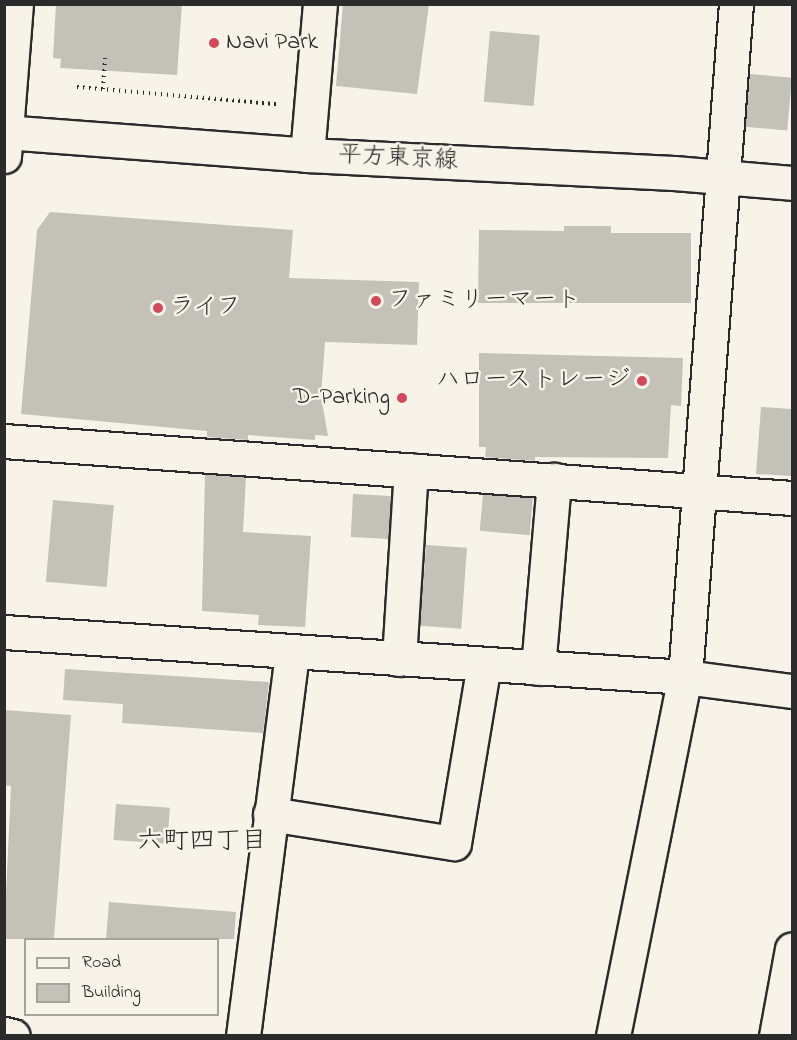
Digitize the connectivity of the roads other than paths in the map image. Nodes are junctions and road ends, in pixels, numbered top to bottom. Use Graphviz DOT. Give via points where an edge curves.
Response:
graph roads {
  1 [pos="16,4"];
  2 [pos="320,4"];
  3 [pos="736,4"];
  4 [pos="5,140"];
  5 [pos="308,155"];
  6 [pos="722,177"];
  7 [pos="792,183"];
  8 [pos="4,441"];
  9 [pos="411,470"];
  10 [pos="554,480"];
  11 [pos="698,491"];
  12 [pos="792,498"];
  13 [pos="4,632"];
  14 [pos="292,652"];
  15 [pos="399,659"];
  16 [pos="484,664"];
  17 [pos="538,668"];
  18 [pos="685,677"];
  19 [pos="792,690"];
  20 [pos="270,814"];
  21 [pos="792,949"];
  22 [pos="4,1034"];
  23 [pos="13,1035"];
  24 [pos="243,1035"];
  25 [pos="613,1035"];
  26 [pos="776,1035"];
  1 -- 4 [label="street"];
  2 -- 5 [label="street"];
  3 -- 6 [label="street"];
  4 -- 5 [label="street, 平方東京線"];
  5 -- 6 [label="street, 平方東京線"];
  6 -- 7 [label="street, 平方東京線"];
  6 -- 11 [label="street"];
  8 -- 9 [label="street"];
  9 -- 10 [label="street"];
  9 -- 15 [label="street"];
  10 -- 11 [label="street"];
  10 -- 17 [label="street"];
  11 -- 12 [label="street"];
  11 -- 18 [label="street"];
  13 -- 14 [label="street"];
  14 -- 15 [label="street"];
  14 -- 20 [label="street"];
  15 -- 16 [label="street"];
  16 -- 17 [label="street"];
  16 -- 20 [label="street" via="454,843"];
  17 -- 18 [label="street"];
  18 -- 19 [label="street"];
  18 -- 25 [label="street"];
  20 -- 24 [label="street"];
  21 -- 26 [label="street"];
  22 -- 23 [label="street"];
}
